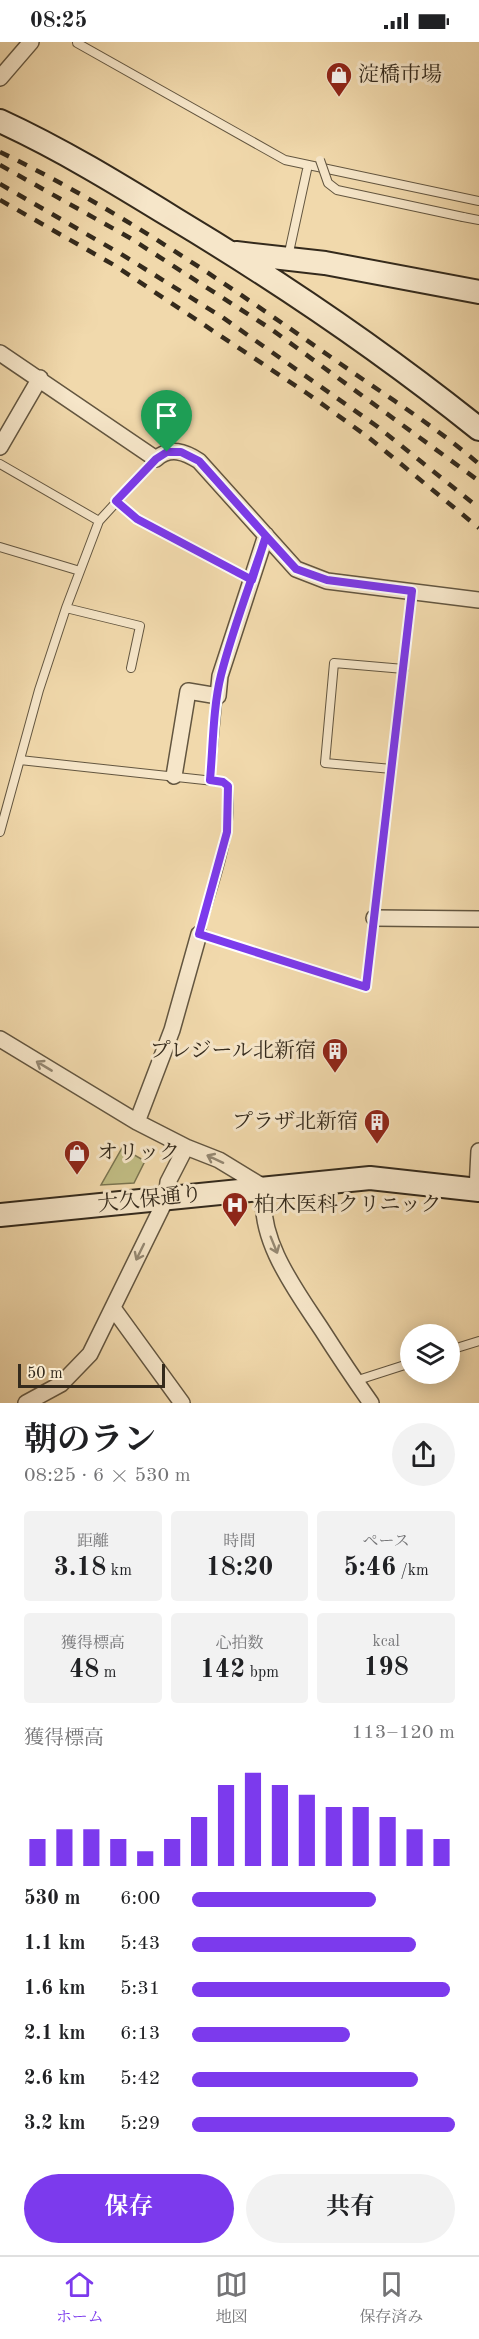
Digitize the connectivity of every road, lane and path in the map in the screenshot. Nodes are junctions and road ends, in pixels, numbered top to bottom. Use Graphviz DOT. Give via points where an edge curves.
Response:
graph roads {
  1 [pos="31,42"];
  2 [pos="77,42"];
  3 [pos="0,78"];
  4 [pos="0,121"];
  5 [pos="320,160"];
  6 [pos="308,165"];
  7 [pos="479,201"];
  8 [pos="479,219"];
  9 [pos="231,252"];
  10 [pos="287,259"];
  11 [pos="479,292"];
  12 [pos="0,353"];
  13 [pos="40,378"];
  14 [pos="479,429"];
  15 [pos="0,447"];
  16 [pos="156,459"];
  17 [pos="0,464"];
  18 [pos="116,501"];
  19 [pos="99,521"];
  20 [pos="266,536"];
  21 [pos="0,547"];
  22 [pos="80,571"];
  23 [pos="252,580"];
  24 [pos="412,591"];
  25 [pos="479,600"];
  26 [pos="66,608"];
  27 [pos="131,668"];
  28 [pos="404,669"];
  29 [pos="218,696"];
  30 [pos="20,760"];
  31 [pos="392,769"];
  32 [pos="174,776"];
  33 [pos="210,780"];
  34 [pos="0,832"];
  35 [pos="374,918"];
  36 [pos="479,919"];
  37 [pos="199,934"];
  38 [pos="0,1039"];
  39 [pos="137,1122"];
  40 [pos="186,1147"];
  41 [pos="479,1151"];
  42 [pos="266,1188"];
  43 [pos="478,1190"];
  44 [pos="166,1199"];
  45 [pos="0,1215"];
  46 [pos="112,1308"];
  47 [pos="479,1341"];
  48 [pos="460,1347"];
  49 [pos="400,1367"];
  50 [pos="355,1381"];
  51 [pos="26,1403"];
  52 [pos="182,1403"];
  53 [pos="371,1403"];
  1 -- 3 [label="street"];
  2 -- 6 [label="lane" via="285,160"];
  4 -- 9 [label="street" via="84,163"];
  5 -- 8 [label="lane, bridge" via="328,183 337,190"];
  6 -- 7 [label="lane"];
  6 -- 10 [label="lane"];
  9 -- 10 [label="street"];
  9 -- 14 [label="street" via="425,386"];
  10 -- 11 [label="street"];
  12 -- 13 [label="street"];
  13 -- 15 [label="street"];
  13 -- 16 [label="street"];
  16 -- 18 [label="lane"];
  16 -- 20 [label="street" via="167,452 181,452 199,461"];
  17 -- 19 [label="lane"];
  18 -- 19 [label="lane"];
  18 -- 23 [label="lane" via="137,519"];
  19 -- 22 [label="lane"];
  20 -- 23 [label="street"];
  20 -- 24 [label="street" via="296,569 327,580"];
  21 -- 22 [label="lane"];
  22 -- 26 [label="lane"];
  23 -- 29 [label="street" via="220,676"];
  24 -- 25 [label="street"];
  24 -- 28 [label="lane"];
  26 -- 27 [label="lane" via="140,626"];
  26 -- 30 [label="lane"];
  28 -- 31 [label="lane"];
  28 -- 31 [label="lane" via="334,663 325,763"];
  29 -- 32 [label="street" via="188,691"];
  29 -- 33 [label="lane"];
  30 -- 32 [label="lane"];
  30 -- 34 [label="lane"];
  31 -- 35 [label="lane"];
  32 -- 33 [label="lane"];
  33 -- 37 [label="lane" via="228,786 227,832"];
  35 -- 36 [label="street"];
  35 -- 37 [label="lane" via="366,987"];
  37 -- 39 [label="street" via="172,1030"];
  39 -- 38 [label="street, one-way"];
  39 -- 40 [label="street"];
  42 -- 40 [label="street, one-way" via="219,1160"];
  40 -- 44 [label="street" via="168,1182"];
  41 -- 43 [label="street"];
  42 -- 43 [label="street, 大久保通り" via="370,1178"];
  42 -- 44 [label="street, 大久保通り"];
  42 -- 50 [label="street, one-way" via="263,1199 267,1229 286,1275"];
  44 -- 45 [label="street, 大久保通り"];
  44 -- 46 [label="street, one-way"];
  46 -- 51 [label="street" via="90,1354 61,1384"];
  46 -- 52 [label="street"];
  47 -- 48 [label="lane"];
  49 -- 50 [label="lane"];
  50 -- 53 [label="street"];
}
